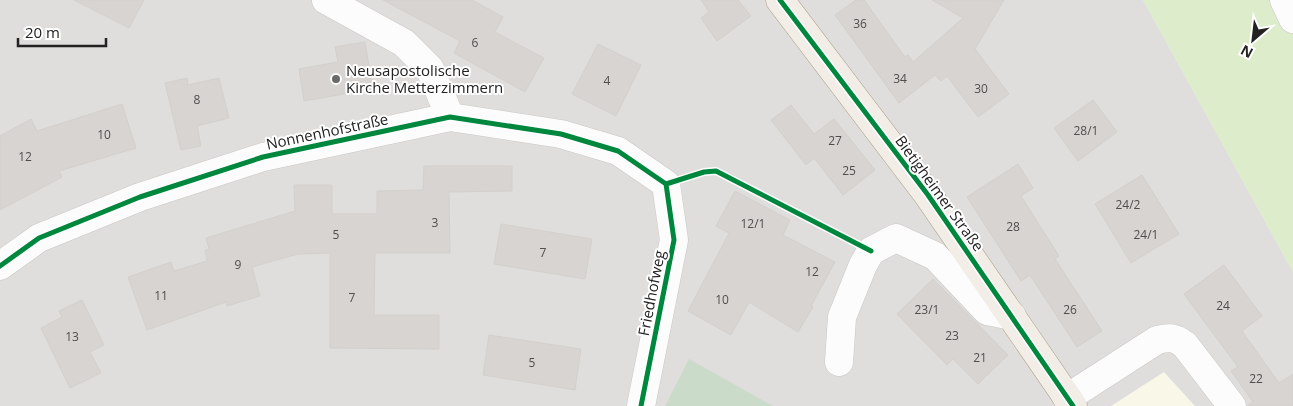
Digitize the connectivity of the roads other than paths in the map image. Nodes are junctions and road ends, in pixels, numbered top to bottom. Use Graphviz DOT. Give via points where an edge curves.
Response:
graph roads {
  1 [pos="326,0"];
  2 [pos="780,0"];
  3 [pos="1284,0"];
  4 [pos="1293,19"];
  5 [pos="450,117"];
  6 [pos="666,184"];
  7 [pos="0,266"];
  8 [pos="1012,316"];
  9 [pos="839,362"];
  10 [pos="1070,402"];
  11 [pos="641,406"];
  12 [pos="1232,406"];
  1 -- 5 [label="street" via="404,43 430,69"];
  2 -- 8 [label="main road, Bietigheimer Straße" via="928,195"];
  3 -- 4 [label="street"];
  5 -- 6 [label="street, Nonnenhofstraße" via="561,134 618,151"];
  5 -- 7 [label="street, Nonnenhofstraße" via="263,157 140,197 39,238"];
  6 -- 11 [label="street, Friedhofweg" via="674,240"];
  8 -- 9 [label="street" via="987,312 935,256 896,238 871,251 863,265 842,317"];
  8 -- 10 [label="main road, Bietigheimer Straße"];
  10 -- 12 [label="street" via="1157,340 1169,337 1185,345"];
}
